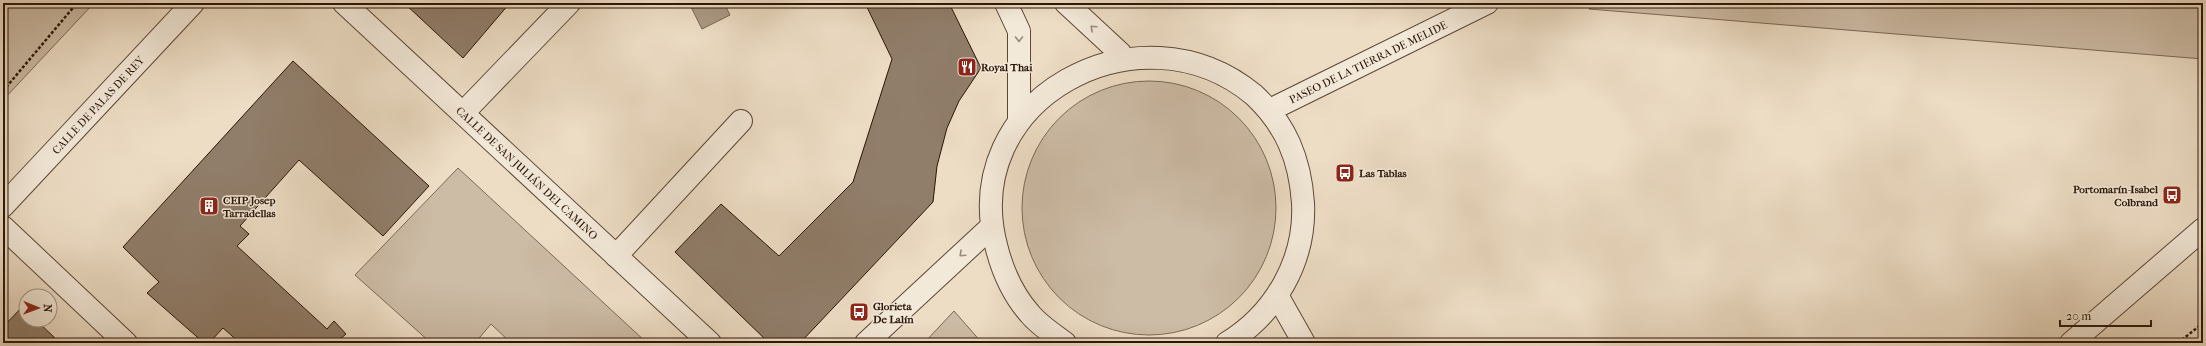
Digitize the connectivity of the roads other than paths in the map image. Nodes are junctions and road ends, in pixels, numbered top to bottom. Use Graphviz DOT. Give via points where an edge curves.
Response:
graph roads {
  1 [pos="193,3"];
  2 [pos="344,3"];
  3 [pos="569,3"];
  4 [pos="1006,3"];
  5 [pos="1066,3"];
  6 [pos="1488,3"];
  7 [pos="1120,54"];
  8 [pos="1270,110"];
  9 [pos="463,114"];
  10 [pos="1019,118"];
  11 [pos="741,121"];
  12 [pos="3,206"];
  13 [pos="3,227"];
  14 [pos="991,227"];
  15 [pos="2199,234"];
  16 [pos="616,256"];
  17 [pos="1278,296"];
  18 [pos="126,343"];
  19 [pos="710,343"];
  20 [pos="866,343"];
  21 [pos="1065,343"];
  22 [pos="1227,343"];
  23 [pos="1304,343"];
  24 [pos="2071,343"];
  1 -- 12 [label="street, CALLE DE PALAS DE REY"];
  2 -- 9 [label="street, CALLE DE SAN JULIÁN DEL CAMINO"];
  3 -- 9 [label="street"];
  4 -- 10 [label="street, one-way" via="1019,31"];
  7 -- 5 [label="street, one-way"];
  6 -- 8 [label="street, PASEO DE LA TIERRA DE MELIDE"];
  7 -- 8 [label="street" via="1163,51 1204,62 1242,83"];
  7 -- 10 [label="street" via="1081,66 1046,88"];
  8 -- 17 [label="street" via="1290,141 1302,183 1304,218 1298,252"];
  9 -- 16 [label="street, CALLE DE SAN JULIÁN DEL CAMINO"];
  10 -- 14 [label="street" via="1000,152 991,189"];
  11 -- 16 [label="street"];
  13 -- 18 [label="street"];
  14 -- 20 [label="street, one-way"];
  14 -- 21 [label="street" via="1004,274 1030,315"];
  15 -- 24 [label="street"];
  16 -- 19 [label="street, CALLE DE SAN JULIÁN DEL CAMINO"];
  17 -- 22 [label="street" via="1245,332"];
  17 -- 23 [label="street"];
}
